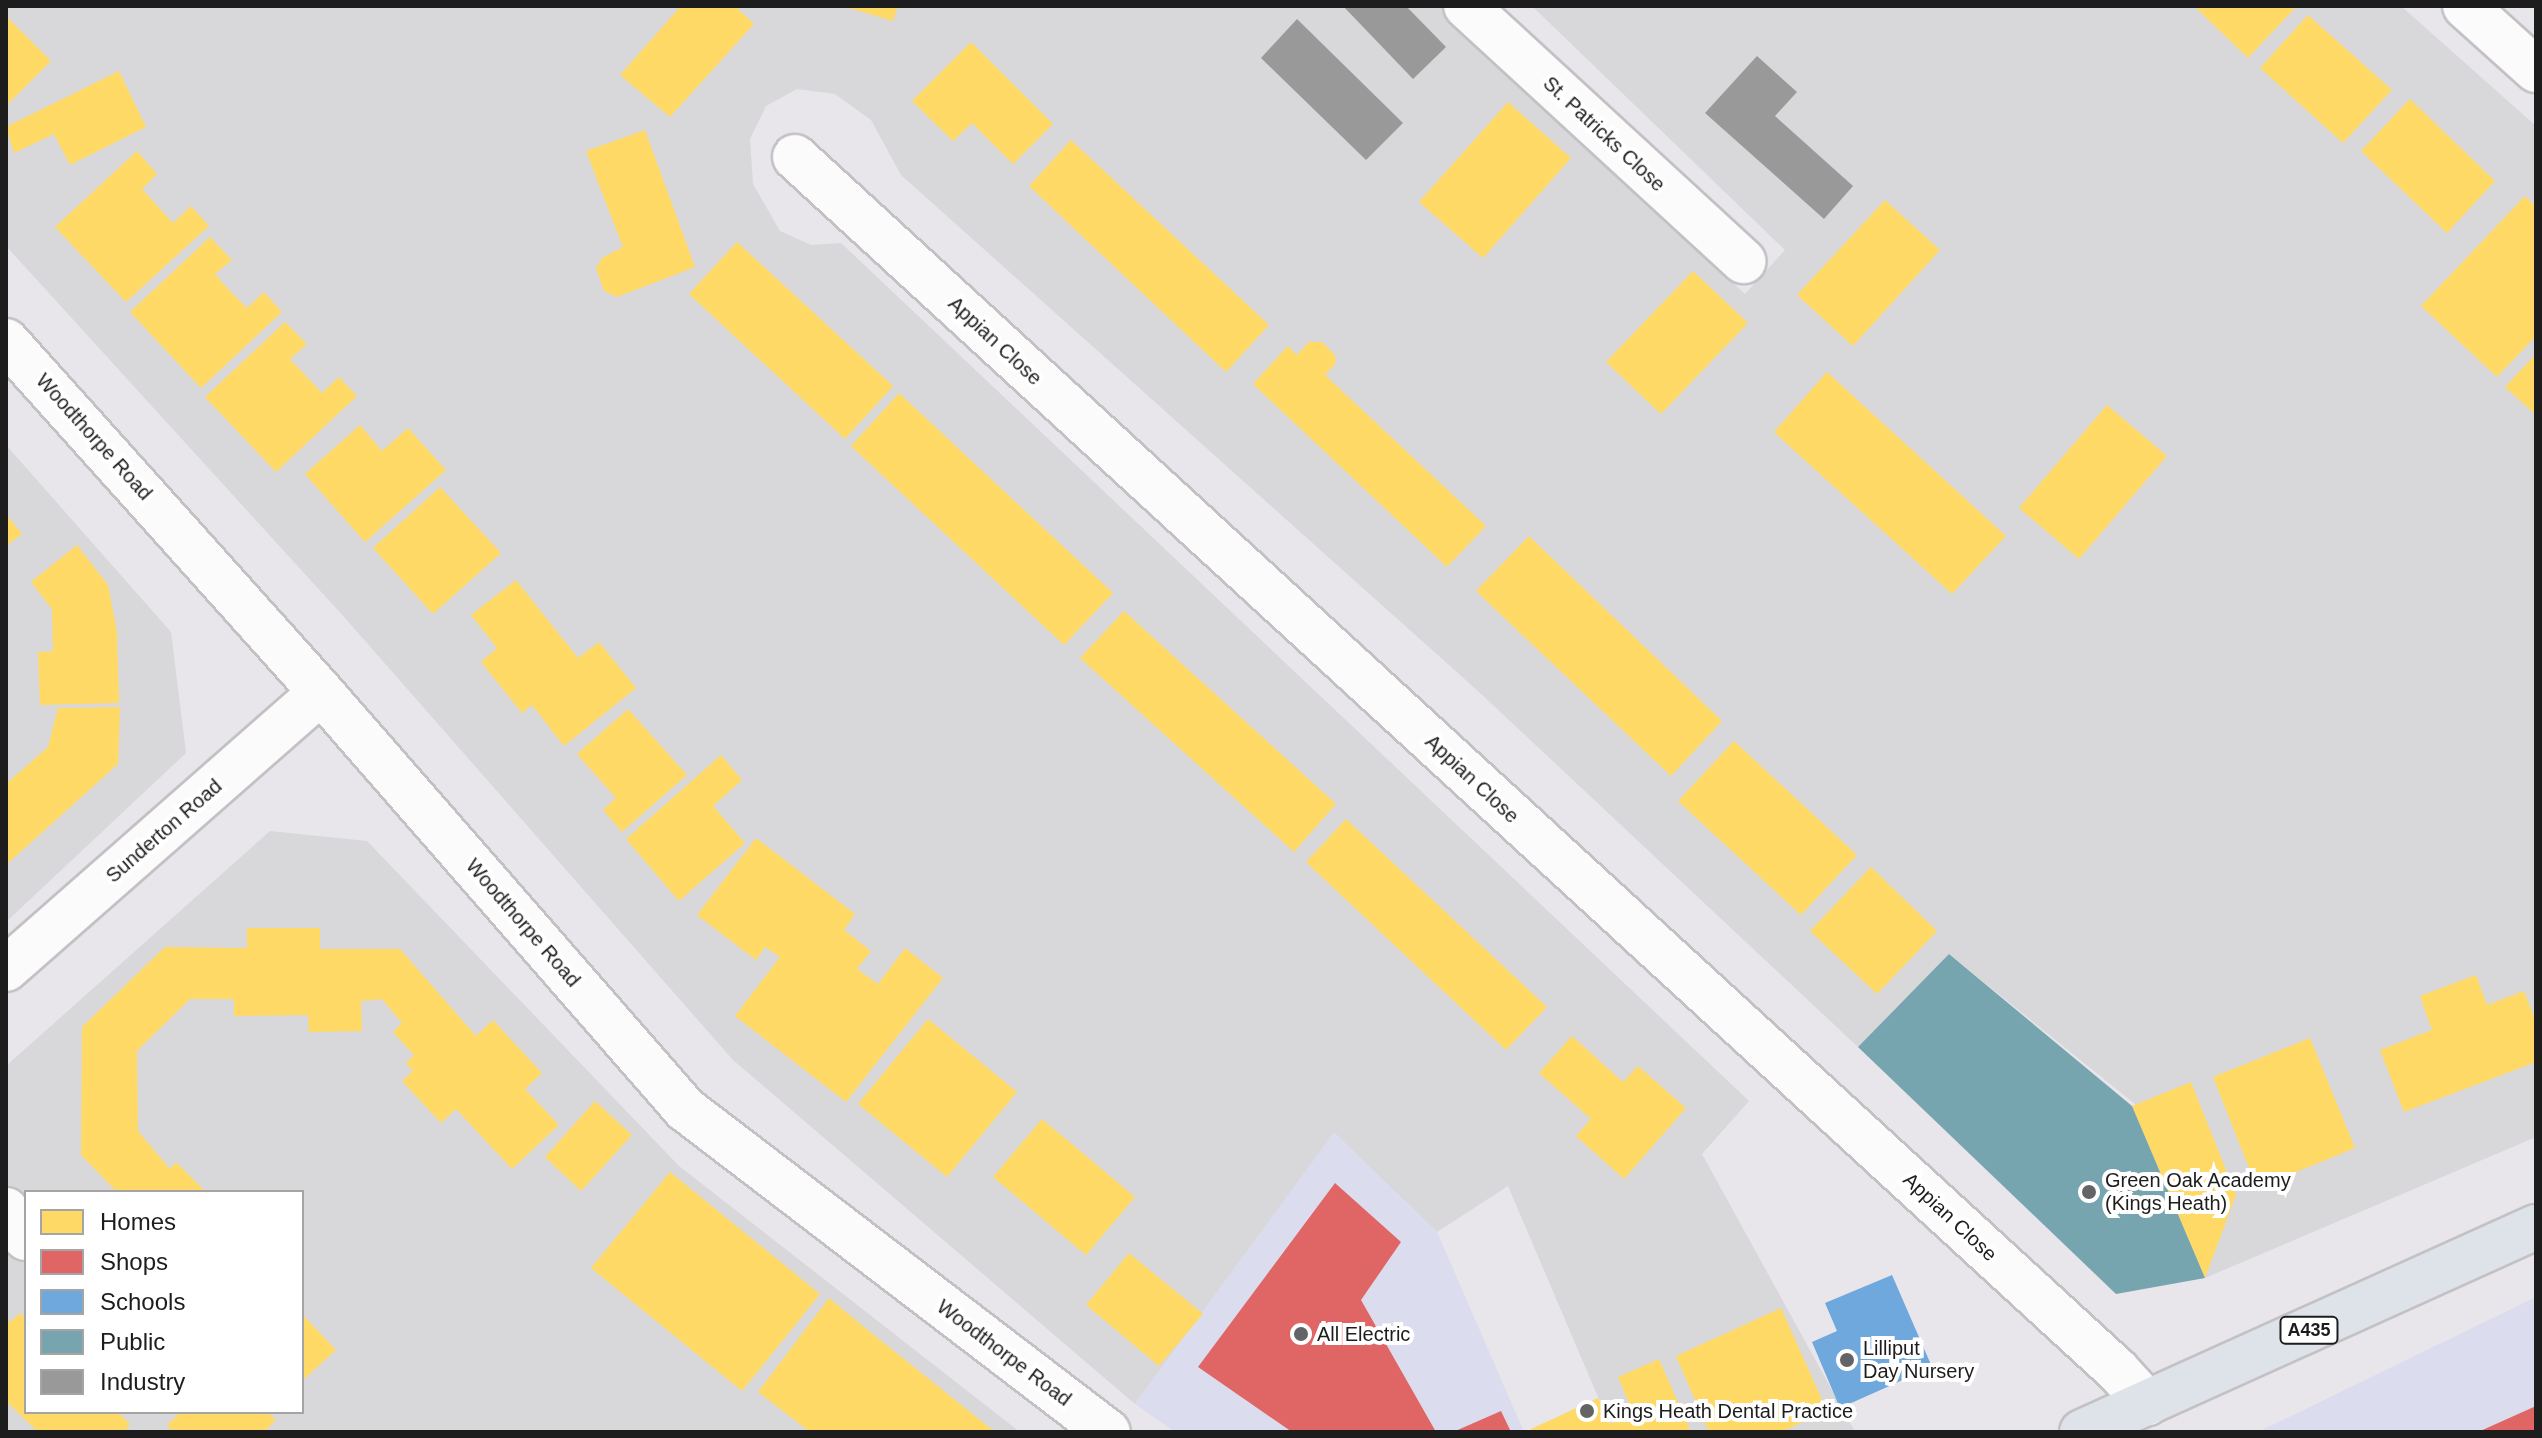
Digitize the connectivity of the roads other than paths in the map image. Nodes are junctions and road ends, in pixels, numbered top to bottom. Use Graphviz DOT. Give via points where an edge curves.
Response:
graph roads {
  1 [pos="1466,6"];
  2 [pos="2465,6"];
  3 [pos="2536,70"];
  4 [pos="795,157"];
  5 [pos="1743,261"];
  6 [pos="6,341"];
  7 [pos="321,692"];
  8 [pos="6,969"];
  9 [pos="6,1210"];
  10 [pos="2536,1227"];
  11 [pos="24,1236"];
  12 [pos="2147,1403"];
  13 [pos="1108,1432"];
  14 [pos="2082,1432"];
  1 -- 5 [label="street, St. Patricks Close"];
  2 -- 3 [label="street"];
  4 -- 12 [label="street, Appian Close"];
  6 -- 7 [label="street, Woodthorpe Road"];
  7 -- 8 [label="street, Sunderton Road"];
  7 -- 13 [label="street, Woodthorpe Road" via="685,1109"];
  9 -- 11 [label="street"];
  10 -- 12 [label="highway, A435"];
  12 -- 14 [label="highway, A435"];
}
